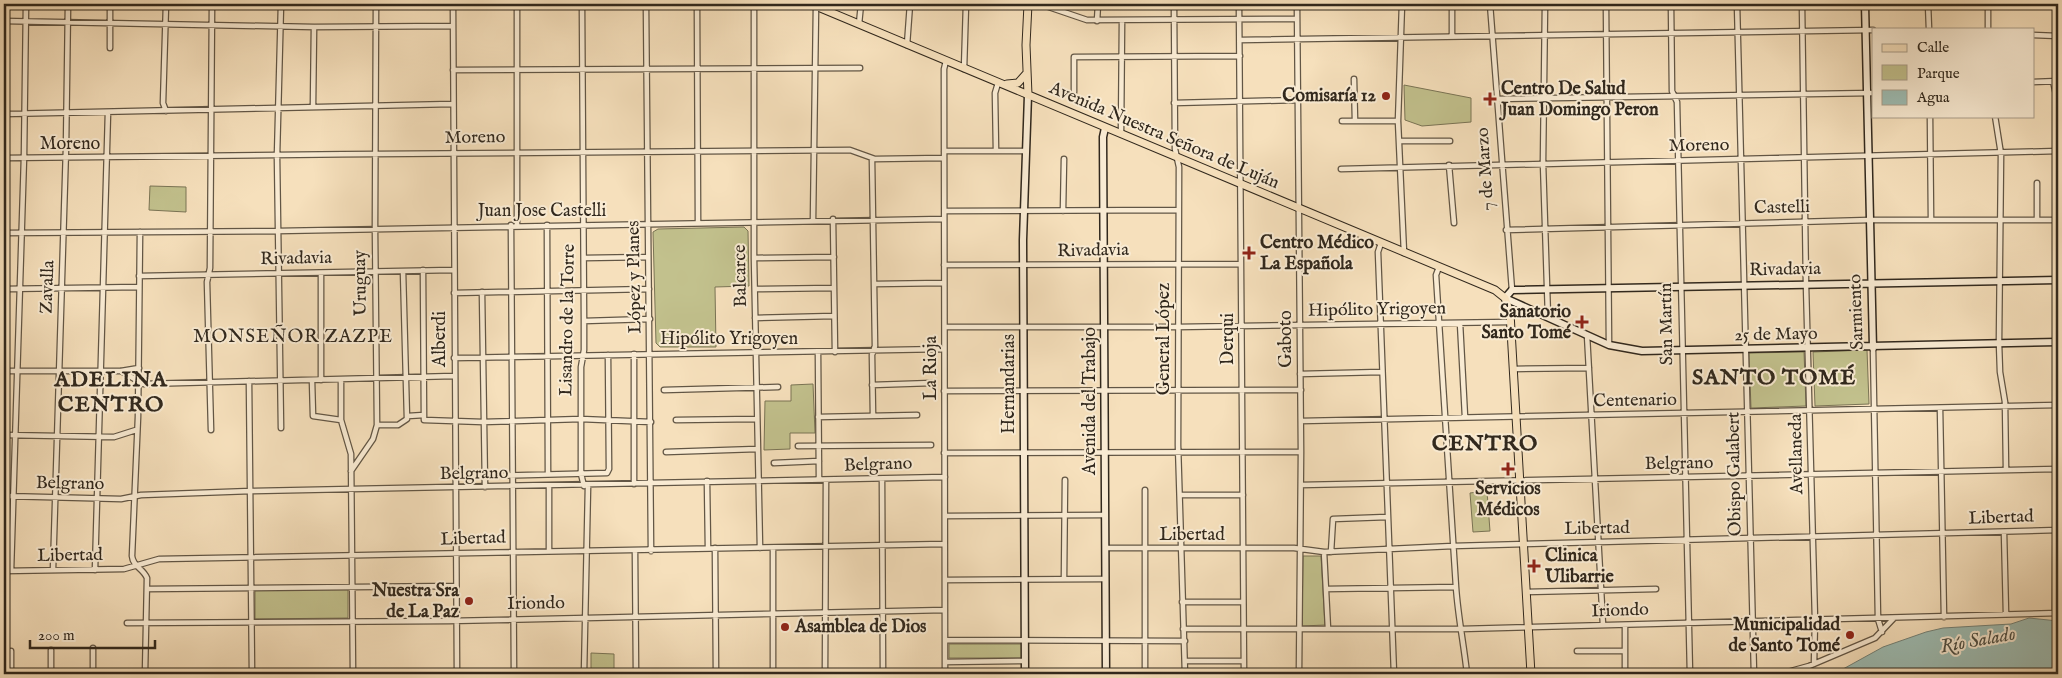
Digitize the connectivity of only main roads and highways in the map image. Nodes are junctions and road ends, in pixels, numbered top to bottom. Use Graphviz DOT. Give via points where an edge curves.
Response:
graph roads {
  1 [pos="1028,4"];
  2 [pos="813,5"];
  3 [pos="1028,28"];
  4 [pos="1026,74"];
  5 [pos="1000,84"];
  6 [pos="1028,95"];
  7 [pos="1531,674"];
  1 -- 3 [label="main road"];
  2 -- 5 [label="main road, Avenida Nuestra Señora de Luján"];
  3 -- 4 [label="main road"];
  3 -- 6 [label="main road"];
  4 -- 5 [label="main road" via="1018,83"];
  4 -- 6 [label="main road"];
  5 -- 6 [label="main road, Avenida Nuestra Señora de Luján"];
  6 -- 7 [label="main road, Avenida Nuestra Señora de Luján" via="1495,290 1505,298 1510,322"];
}
